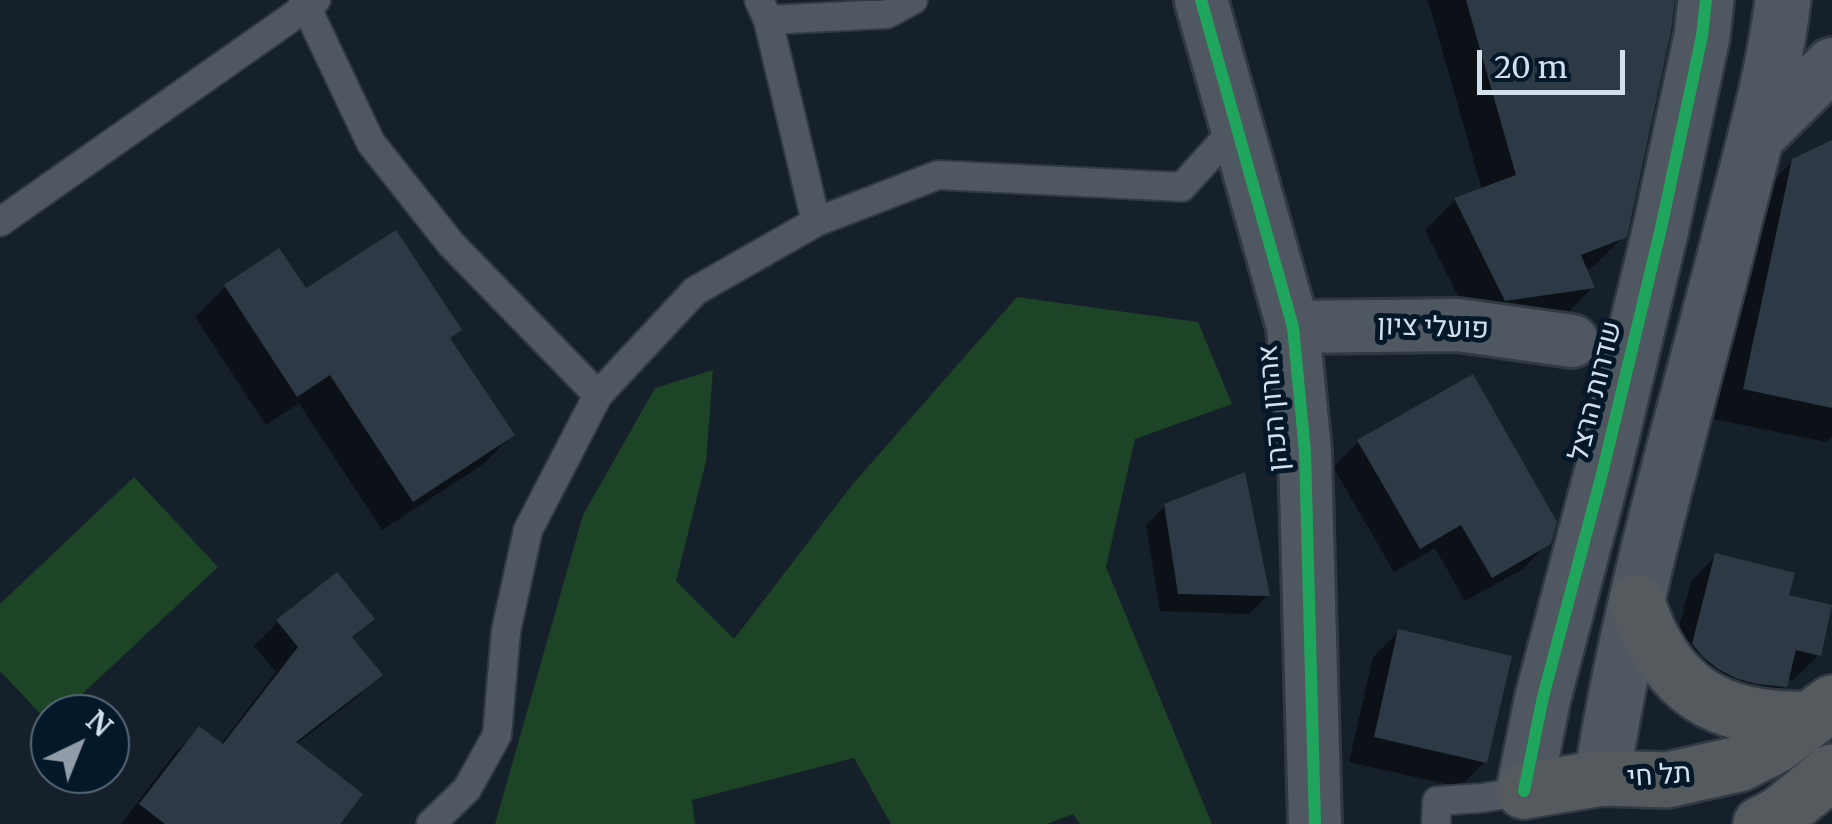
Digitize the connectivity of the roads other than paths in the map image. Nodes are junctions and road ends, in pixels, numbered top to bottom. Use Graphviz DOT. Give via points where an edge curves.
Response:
graph roads {
  1 [pos="912,0"];
  2 [pos="1201,0"];
  3 [pos="1706,0"];
  4 [pos="1757,0"];
  5 [pos="1783,0"];
  6 [pos="308,2"];
  7 [pos="763,10"];
  8 [pos="1832,64"];
  9 [pos="1236,127"];
  10 [pos="1754,140"];
  11 [pos="0,222"];
  12 [pos="816,222"];
  13 [pos="1292,327"];
  14 [pos="1572,341"];
  15 [pos="598,395"];
  16 [pos="1637,602"];
  17 [pos="1821,711"];
  18 [pos="1832,772"];
  19 [pos="1599,801"];
  20 [pos="1521,808"];
  21 [pos="431,824"];
  22 [pos="1315,824"];
  23 [pos="1436,824"];
  24 [pos="1570,824"];
  25 [pos="1761,824"];
  1 -- 7 [label="lane" via="887,14"];
  2 -- 9 [label="street, אהרון הכהן"];
  3 -- 20 [label="street, שדרות הרצל" via="1661,228"];
  4 -- 10 [label="lane"];
  5 -- 10 [label="street"];
  6 -- 11 [label="lane"];
  6 -- 15 [label="lane" via="371,143 452,244"];
  7 -- 12 [label="lane"];
  8 -- 10 [label="street"];
  9 -- 12 [label="lane" via="1182,187 938,175"];
  9 -- 13 [label="street, אהרון הכהן"];
  10 -- 16 [label="street"];
  12 -- 15 [label="lane" via="694,291"];
  13 -- 14 [label="street, פועלי ציון" via="1458,324"];
  13 -- 22 [label="street, אהרון הכהן" via="1305,452"];
  15 -- 21 [label="lane" via="528,530 506,631 497,735 467,789"];
  16 -- 17 [label="main road" via="1668,667 1697,693 1782,720"];
  16 -- 19 [label="street"];
  17 -- 19 [label="main road, תל חי" via="1739,764"];
  18 -- 25 [label="main road"];
  19 -- 20 [label="main road, תל חי"];
  20 -- 23 [label="lane" via="1482,798 1437,801"];
  20 -- 24 [label="main road"];
}
